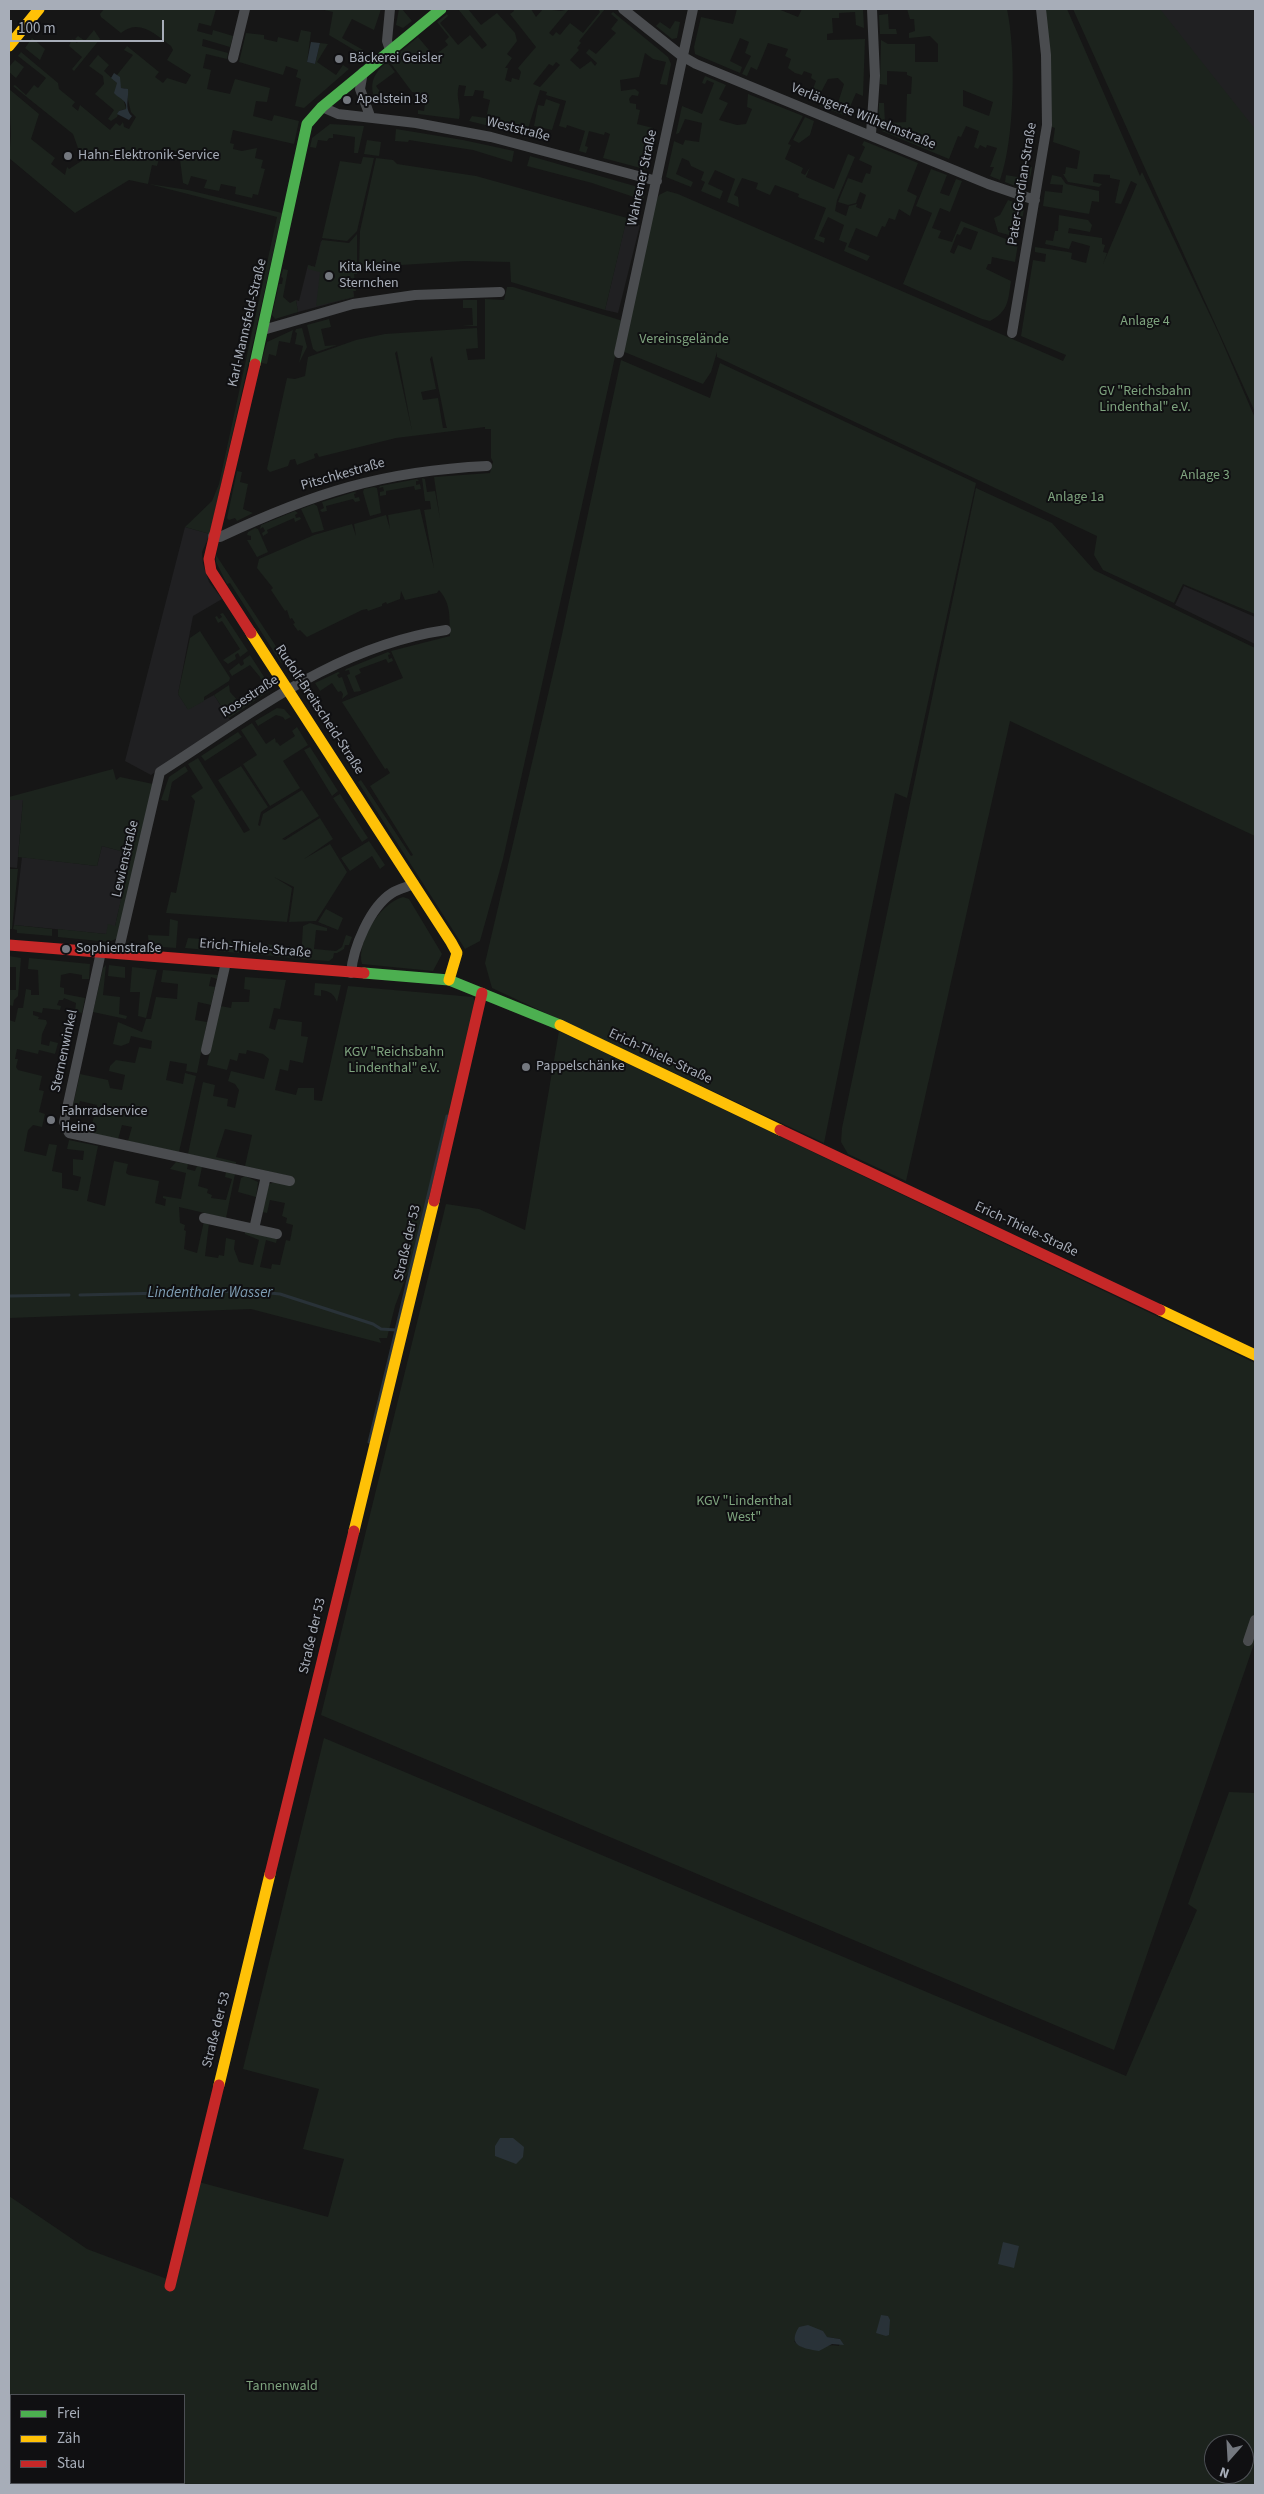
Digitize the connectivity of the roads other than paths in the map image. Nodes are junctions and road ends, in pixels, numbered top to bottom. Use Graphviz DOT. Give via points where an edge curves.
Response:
graph roads {
  1 [pos="39,9"];
  2 [pos="245,9"];
  3 [pos="390,9"];
  4 [pos="441,9"];
  5 [pos="623,9"];
  6 [pos="693,9"];
  7 [pos="872,9"];
  8 [pos="1040,9"];
  9 [pos="9,46"];
  10 [pos="390,50"];
  11 [pos="682,56"];
  12 [pos="233,58"];
  13 [pos="363,72"];
  14 [pos="322,108"];
  15 [pos="370,116"];
  16 [pos="871,134"];
  17 [pos="657,182"];
  18 [pos="1035,200"];
  19 [pos="500,292"];
  20 [pos="262,330"];
  21 [pos="1012,333"];
  22 [pos="618,354"];
  23 [pos="487,466"];
  24 [pos="213,536"];
  25 [pos="210,550"];
  26 [pos="446,630"];
  27 [pos="288,689"];
  28 [pos="160,772"];
  29 [pos="414,884"];
  30 [pos="9,945"];
  31 [pos="101,952"];
  32 [pos="118,954"];
  33 [pos="226,962"];
  34 [pos="351,973"];
  35 [pos="449,980"];
  36 [pos="482,993"];
  37 [pos="206,1050"];
  38 [pos="266,1176"];
  39 [pos="290,1181"];
  40 [pos="204,1218"];
  41 [pos="254,1229"];
  42 [pos="277,1234"];
  43 [pos="1255,1355"];
  44 [pos="1255,1620"];
  45 [pos="1248,1641"];
  46 [pos="170,2286"];
  1 -- 9 [label="street"];
  2 -- 12 [label="street"];
  3 -- 10 [label="street" via="387,41"];
  4 -- 10 [label="street, Karl-Mannsfeld-Straße"];
  5 -- 11 [label="street, Verlängerte Wilhelmstraße"];
  6 -- 11 [label="street, Wahrener Straße"];
  7 -- 16 [label="street" via="875,76"];
  8 -- 18 [label="street, Pater-Gordian-Straße" via="1046,55 1047,125"];
  10 -- 13 [label="street, Karl-Mannsfeld-Straße"];
  11 -- 16 [label="street, Verlängerte Wilhelmstraße"];
  11 -- 17 [label="street, Wahrener Straße"];
  13 -- 14 [label="street, Karl-Mannsfeld-Straße"];
  13 -- 15 [label="street" via="360,89"];
  14 -- 15 [label="street, Weststraße" via="338,114"];
  14 -- 20 [label="street, Karl-Mannsfeld-Straße" via="307,124"];
  15 -- 17 [label="street, Weststraße" via="491,137"];
  16 -- 18 [label="street, Verlängerte Wilhelmstraße" via="988,184"];
  17 -- 22 [label="street, Wahrener Straße"];
  18 -- 21 [label="street, Pater-Gordian-Straße"];
  19 -- 20 [label="street" via="416,295 353,304"];
  20 -- 24 [label="street, Karl-Mannsfeld-Straße"];
  23 -- 24 [label="street, Pitschkestraße" via="434,470 368,481 281,508 220,537"];
  24 -- 25 [label="street, Karl-Mannsfeld-Straße"];
  25 -- 27 [label="street, Rudolf-Breitscheid-Straße" via="212,571"];
  26 -- 27 [label="street, Rosestraße" via="408,638 344,660"];
  27 -- 28 [label="street, Rosestraße"];
  27 -- 29 [label="street, Rudolf-Breitscheid-Straße"];
  28 -- 32 [label="street, Lewienstraße"];
  29 -- 34 [label="street" via="391,894 376,909 358,943"];
  29 -- 35 [label="street, Rudolf-Breitscheid-Straße" via="457,953"];
  30 -- 31 [label="street, Erich-Thiele-Straße"];
  31 -- 32 [label="street, Erich-Thiele-Straße"];
  31 -- 38 [label="street, Sternenwinkel" via="64,1122 69,1133"];
  32 -- 33 [label="street, Erich-Thiele-Straße"];
  33 -- 34 [label="street, Erich-Thiele-Straße"];
  33 -- 37 [label="street"];
  34 -- 35 [label="street, Erich-Thiele-Straße"];
  35 -- 36 [label="street, Erich-Thiele-Straße"];
  36 -- 43 [label="street, Erich-Thiele-Straße" via="561,1026"];
  36 -- 46 [label="street, Straße der 53" via="404,1332"];
  38 -- 39 [label="street, Sternenwinkel"];
  38 -- 41 [label="street"];
  40 -- 41 [label="street"];
  41 -- 42 [label="street"];
  44 -- 45 [label="street"];
}
